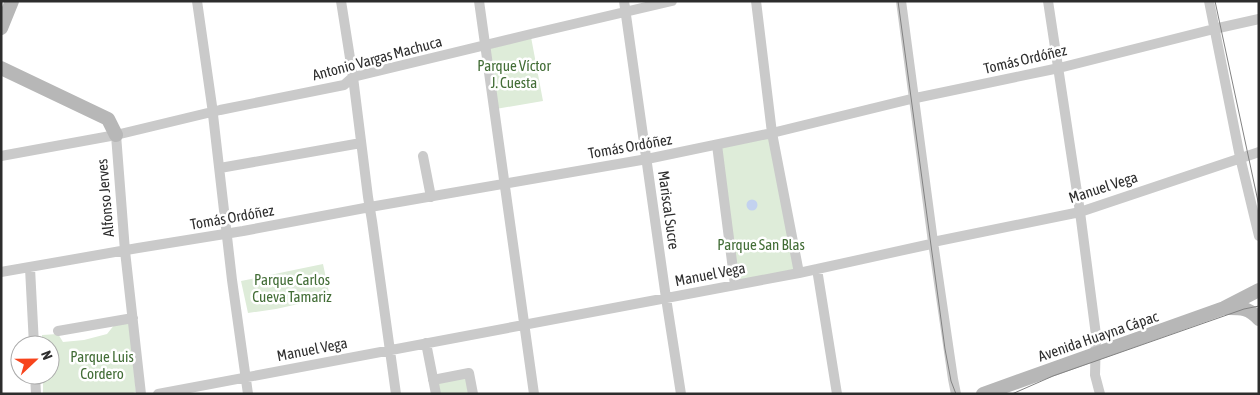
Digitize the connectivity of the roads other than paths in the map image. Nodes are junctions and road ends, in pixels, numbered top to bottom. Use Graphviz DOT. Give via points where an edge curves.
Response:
graph roads {
  1 [pos="12,1"];
  2 [pos="197,1"];
  3 [pos="341,1"];
  4 [pos="479,1"];
  5 [pos="672,1"];
  6 [pos="756,1"];
  7 [pos="901,1"];
  8 [pos="1048,1"];
  9 [pos="1209,1"];
  10 [pos="625,7"];
  11 [pos="1259,19"];
  12 [pos="1,28"];
  13 [pos="1214,29"];
  14 [pos="485,45"];
  15 [pos="1,68"];
  16 [pos="1059,68"];
  17 [pos="353,77"];
  18 [pos="915,99"];
  19 [pos="212,112"];
  20 [pos="772,133"];
  21 [pos="116,135"];
  22 [pos="361,143"];
  23 [pos="717,145"];
  24 [pos="1259,152"];
  25 [pos="1,156"];
  26 [pos="423,156"];
  27 [pos="1240,157"];
  28 [pos="647,159"];
  29 [pos="220,168"];
  30 [pos="504,183"];
  31 [pos="431,197"];
  32 [pos="370,207"];
  33 [pos="1080,212"];
  34 [pos="226,234"];
  35 [pos="1259,236"];
  36 [pos="933,242"];
  37 [pos="125,251"];
  38 [pos="30,268"];
  39 [pos="817,269"];
  40 [pos="1,272"];
  41 [pos="799,273"];
  42 [pos="735,285"];
  43 [pos="1259,291"];
  44 [pos="666,298"];
  45 [pos="1224,308"];
  46 [pos="133,318"];
  47 [pos="1259,318"];
  48 [pos="524,325"];
  49 [pos="58,331"];
  50 [pos="33,335"];
  51 [pos="426,343"];
  52 [pos="389,350"];
  53 [pos="1095,355"];
  54 [pos="246,377"];
  55 [pos="433,380"];
  56 [pos="141,394"];
  57 [pos="158,394"];
  58 [pos="248,394"];
  59 [pos="396,394"];
  60 [pos="436,394"];
  61 [pos="473,394"];
  62 [pos="534,394"];
  63 [pos="681,394"];
  64 [pos="837,394"];
  65 [pos="956,394"];
  66 [pos="983,394"];
  67 [pos="1100,394"];
  1 -- 12 [label="street"];
  2 -- 19 [label="street"];
  3 -- 17 [label="street"];
  4 -- 14 [label="street"];
  5 -- 10 [label="street, Antonio Vargas Machuca"];
  6 -- 20 [label="street"];
  7 -- 18 [label="street"];
  8 -- 16 [label="street"];
  9 -- 13 [label="street"];
  10 -- 14 [label="street, Antonio Vargas Machuca"];
  10 -- 28 [label="street, Mariscal Sucre"];
  11 -- 13 [label="street, Tomás Ordóñez"];
  13 -- 16 [label="street, Tomás Ordóñez"];
  13 -- 27 [label="street"];
  14 -- 17 [label="street, Antonio Vargas Machuca"];
  14 -- 30 [label="street"];
  15 -- 21 [label="street" via="108,119"];
  16 -- 18 [label="street, Tomás Ordóñez"];
  16 -- 33 [label="street"];
  17 -- 19 [label="street, Antonio Vargas Machuca" via="344,85"];
  17 -- 22 [label="street"];
  18 -- 20 [label="street, Tomás Ordóñez"];
  18 -- 36 [label="street"];
  19 -- 21 [label="street, Antonio Vargas Machuca"];
  19 -- 29 [label="street"];
  20 -- 23 [label="street, Tomás Ordóñez"];
  20 -- 41 [label="street"];
  21 -- 25 [label="street, Antonio Vargas Machuca"];
  21 -- 37 [label="street, Alfonso Jerves"];
  22 -- 29 [label="street"];
  22 -- 32 [label="street"];
  23 -- 28 [label="street, Tomás Ordóñez"];
  23 -- 42 [label="street"];
  24 -- 27 [label="street, Manuel Vega"];
  26 -- 31 [label="street"];
  27 -- 33 [label="street, Manuel Vega"];
  27 -- 35 [label="street"];
  28 -- 30 [label="street, Tomás Ordóñez"];
  28 -- 44 [label="street, Mariscal Sucre"];
  29 -- 34 [label="street"];
  30 -- 31 [label="street, Tomás Ordóñez"];
  30 -- 48 [label="street"];
  31 -- 32 [label="street, Tomás Ordóñez"];
  32 -- 34 [label="street, Tomás Ordóñez"];
  32 -- 52 [label="street"];
  33 -- 36 [label="street, Manuel Vega"];
  33 -- 53 [label="street" via="1095,326"];
  34 -- 37 [label="street, Tomás Ordóñez"];
  34 -- 54 [label="street"];
  36 -- 39 [label="street, Manuel Vega"];
  36 -- 65 [label="street"];
  37 -- 38 [label="street, Tomás Ordóñez"];
  37 -- 46 [label="street, Alfonso Jerves"];
  38 -- 40 [label="street, Tomás Ordóñez"];
  38 -- 50 [label="street"];
  39 -- 41 [label="street, Manuel Vega"];
  39 -- 64 [label="street"];
  41 -- 42 [label="street, Manuel Vega"];
  42 -- 44 [label="street, Manuel Vega"];
  43 -- 45 [label="street, Avenida Huayna Cápac"];
  43 -- 47 [label="street" via="1255,304"];
  44 -- 48 [label="street, Manuel Vega"];
  44 -- 63 [label="street, Mariscal Sucre"];
  45 -- 47 [label="street" via="1248,310"];
  45 -- 53 [label="street, Avenida Huayna Cápac"];
  46 -- 49 [label="street"];
  46 -- 56 [label="street, Alfonso Jerves"];
  48 -- 51 [label="street, Manuel Vega"];
  48 -- 62 [label="street"];
  51 -- 52 [label="street, Manuel Vega"];
  51 -- 55 [label="street"];
  52 -- 54 [label="street, Manuel Vega"];
  52 -- 59 [label="street"];
  53 -- 66 [label="street, Avenida Huayna Cápac"];
  53 -- 67 [label="street" via="1095,375"];
  54 -- 57 [label="street, Manuel Vega"];
  54 -- 58 [label="street"];
  55 -- 60 [label="street"];
  55 -- 61 [label="street" via="469,373"];
}
